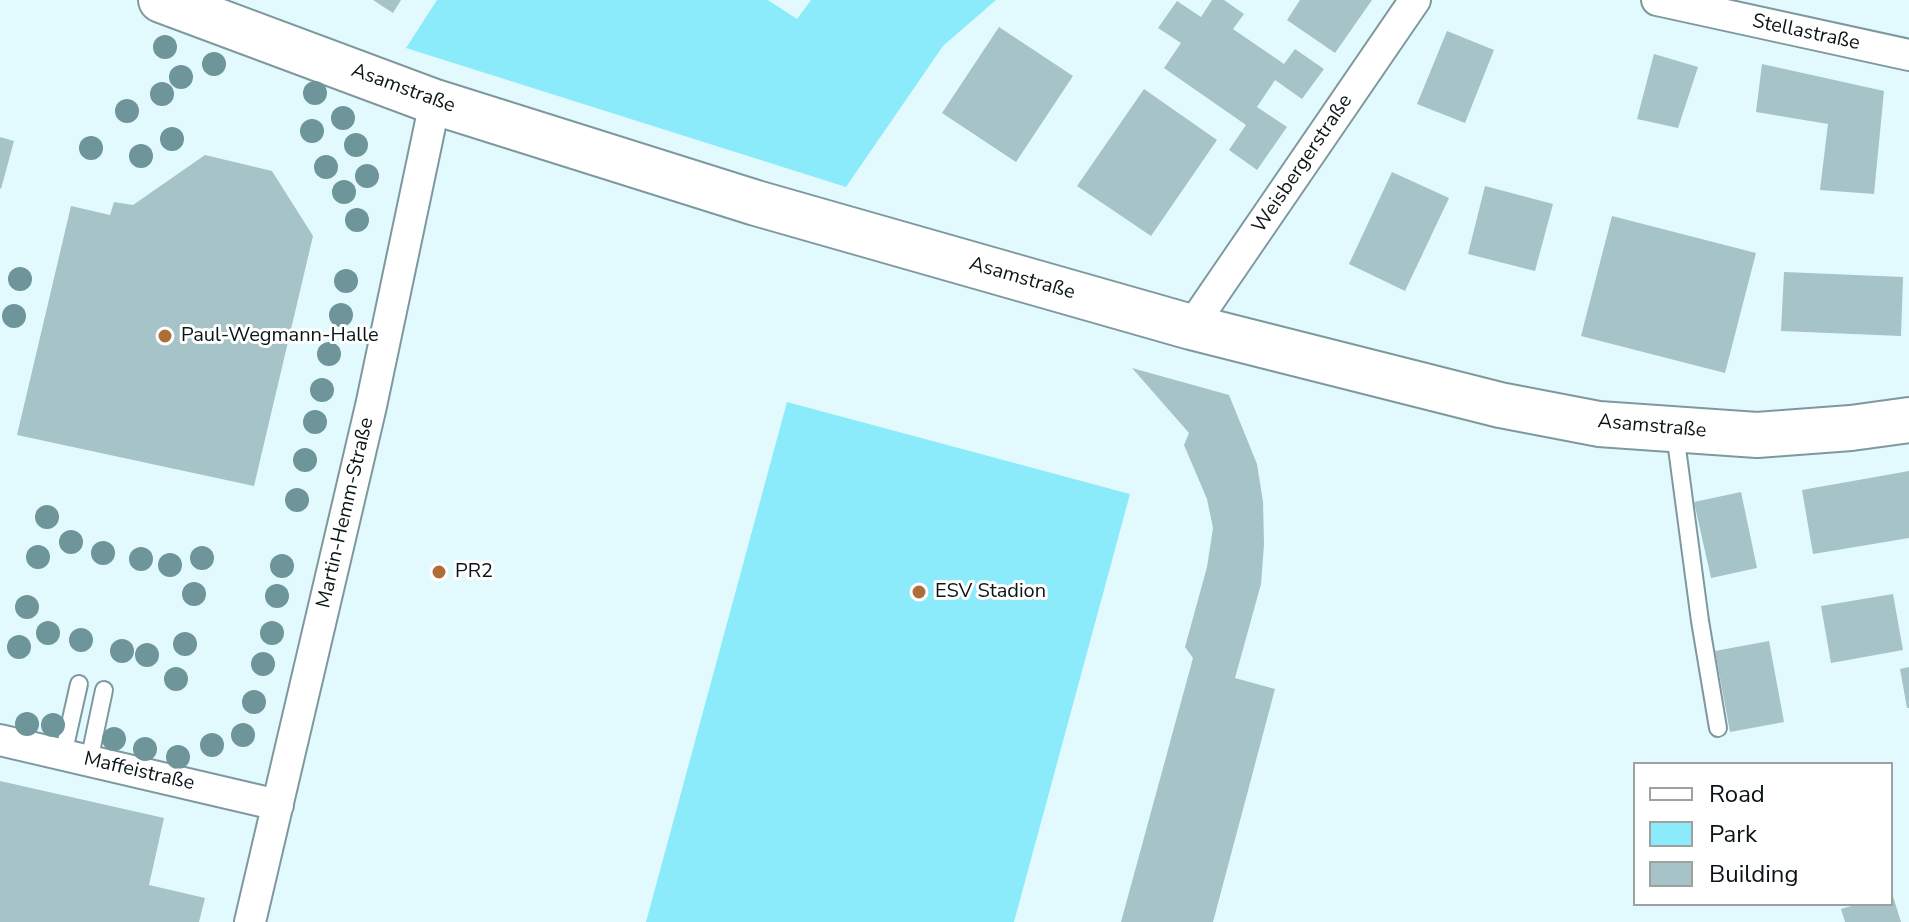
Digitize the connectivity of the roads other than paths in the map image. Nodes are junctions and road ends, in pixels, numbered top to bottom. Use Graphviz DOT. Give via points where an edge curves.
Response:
graph roads {
  1 [pos="1415,0"];
  2 [pos="1657,0"];
  3 [pos="188,5"];
  4 [pos="1909,55"];
  5 [pos="435,102"];
  6 [pos="1191,327"];
  7 [pos="1909,420"];
  8 [pos="1675,431"];
  9 [pos="79,684"];
  10 [pos="104,690"];
  11 [pos="1718,728"];
  12 [pos="0,740"];
  13 [pos="76,758"];
  14 [pos="278,805"];
  15 [pos="250,922"];
  1 -- 6 [label="street, Weisbergerstraße"];
  2 -- 4 [label="street, Stellastraße"];
  3 -- 5 [label="street, Asamstraße"];
  5 -- 6 [label="street, Asamstraße" via="756,203"];
  5 -- 14 [label="street, Martin-Hemm-Straße"];
  6 -- 8 [label="street, Asamstraße" via="1500,405 1599,424"];
  7 -- 8 [label="street, Asamstraße" via="1757,435"];
  8 -- 11 [label="lane"];
  9 -- 13 [label="lane"];
  10 -- 13 [label="lane"];
  12 -- 13 [label="street, Maffeistraße"];
  13 -- 14 [label="street, Maffeistraße"];
  14 -- 15 [label="street, Martin-Hemm-Straße"];
}
